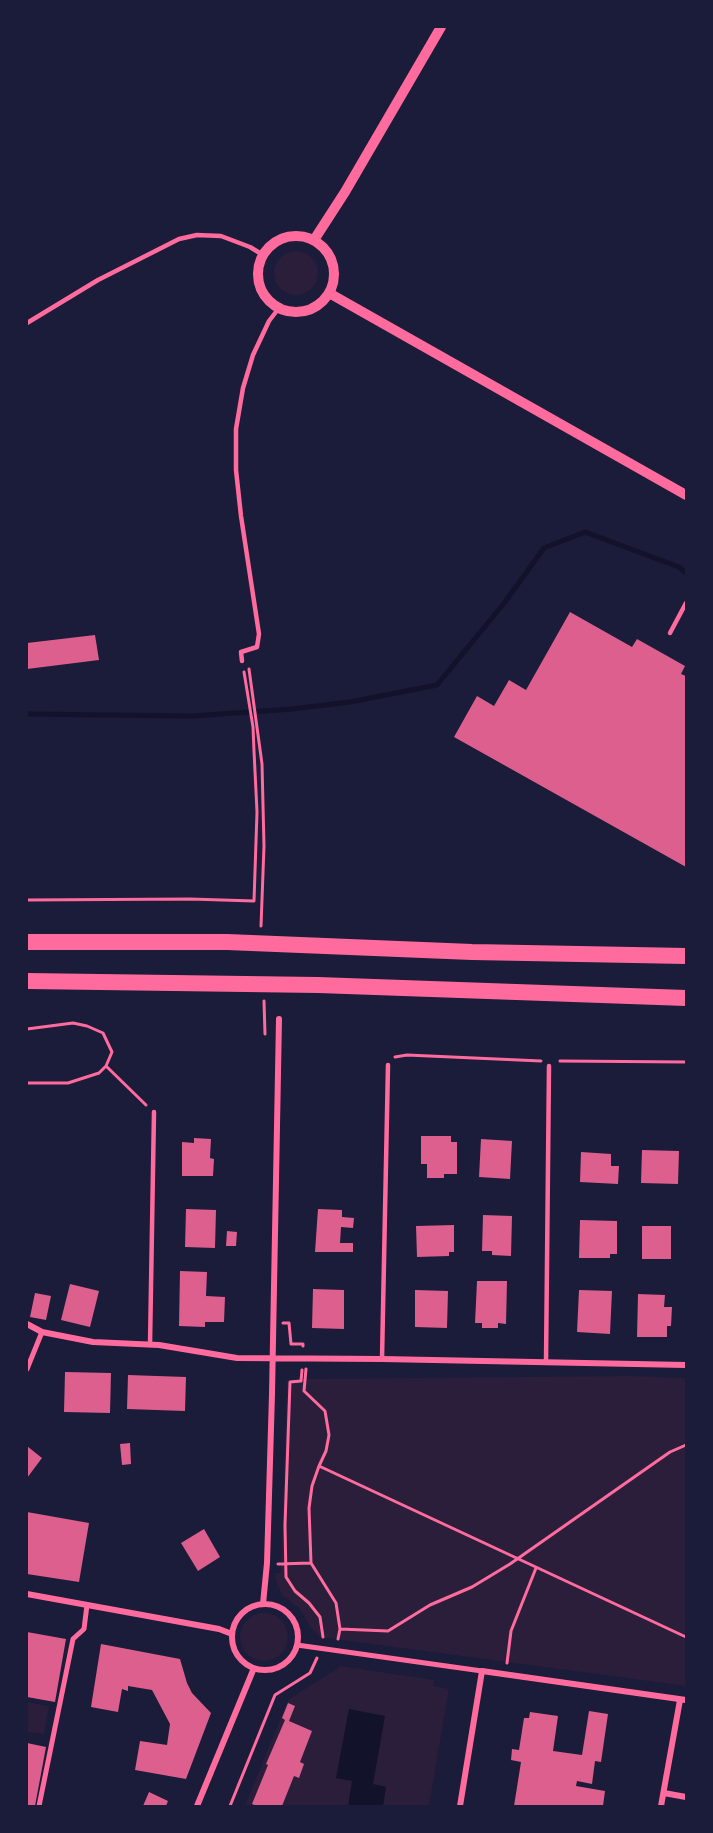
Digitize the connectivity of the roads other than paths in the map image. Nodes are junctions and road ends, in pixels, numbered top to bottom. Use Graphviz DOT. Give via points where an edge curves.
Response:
graph roads {
  1 [pos="441,27"];
  2 [pos="314,240"];
  3 [pos="263,255"];
  4 [pos="329,293"];
  5 [pos="279,308"];
  6 [pos="27,323"];
  7 [pos="686,495"];
  8 [pos="686,603"];
  9 [pos="670,633"];
  10 [pos="242,662"];
  11 [pos="27,942"];
  12 [pos="686,956"];
  13 [pos="27,981"];
  14 [pos="686,998"];
  15 [pos="279,1019"];
  16 [pos="388,1065"];
  17 [pos="549,1066"];
  18 [pos="154,1112"];
  19 [pos="27,1324"];
  20 [pos="42,1332"];
  21 [pos="150,1345"];
  22 [pos="273,1358"];
  23 [pos="382,1359"];
  24 [pos="546,1362"];
  25 [pos="686,1365"];
  26 [pos="27,1369"];
  27 [pos="27,1594"];
  28 [pos="263,1604"];
  29 [pos="87,1605"];
  30 [pos="232,1634"];
  31 [pos="297,1645"];
  32 [pos="254,1668"];
  33 [pos="482,1671"];
  34 [pos="683,1700"];
  35 [pos="664,1793"];
  36 [pos="686,1797"];
  37 [pos="39,1806"];
  38 [pos="197,1806"];
  39 [pos="460,1806"];
  40 [pos="661,1806"];
  1 -- 2 [label="street"];
  2 -- 3 [label="street" via="288,236 275,241"];
  2 -- 4 [label="street" via="327,252 334,269"];
  3 -- 5 [label="street" via="257,276 260,289"];
  3 -- 6 [label="lane" via="220,236 179,239 98,280"];
  4 -- 5 [label="street" via="322,302 301,312"];
  4 -- 7 [label="street"];
  5 -- 10 [label="lane" via="268,321 253,355 236,429 236,470 259,634 257,647 241,652"];
  8 -- 9 [label="lane"];
  11 -- 12 [label="highway" via="227,942"];
  13 -- 14 [label="highway" via="318,985"];
  15 -- 22 [label="street"];
  16 -- 23 [label="lane"];
  17 -- 24 [label="lane"];
  18 -- 21 [label="lane"];
  19 -- 20 [label="street"];
  20 -- 21 [label="street" via="93,1342"];
  20 -- 26 [label="street"];
  21 -- 22 [label="street" via="237,1358"];
  22 -- 23 [label="street"];
  22 -- 28 [label="street"];
  23 -- 24 [label="street"];
  24 -- 25 [label="street"];
  27 -- 29 [label="street"];
  28 -- 30 [label="street" via="239,1617"];
  28 -- 31 [label="street" via="282,1609 290,1616 298,1635"];
  29 -- 30 [label="street"];
  29 -- 37 [label="street" via="84,1629 73,1639"];
  30 -- 32 [label="street" via="237,1655"];
  31 -- 32 [label="street" via="281,1666"];
  31 -- 33 [label="street"];
  32 -- 38 [label="street"];
  33 -- 34 [label="street"];
  33 -- 39 [label="street"];
  34 -- 35 [label="street"];
  35 -- 36 [label="street"];
  35 -- 40 [label="street"];
}
